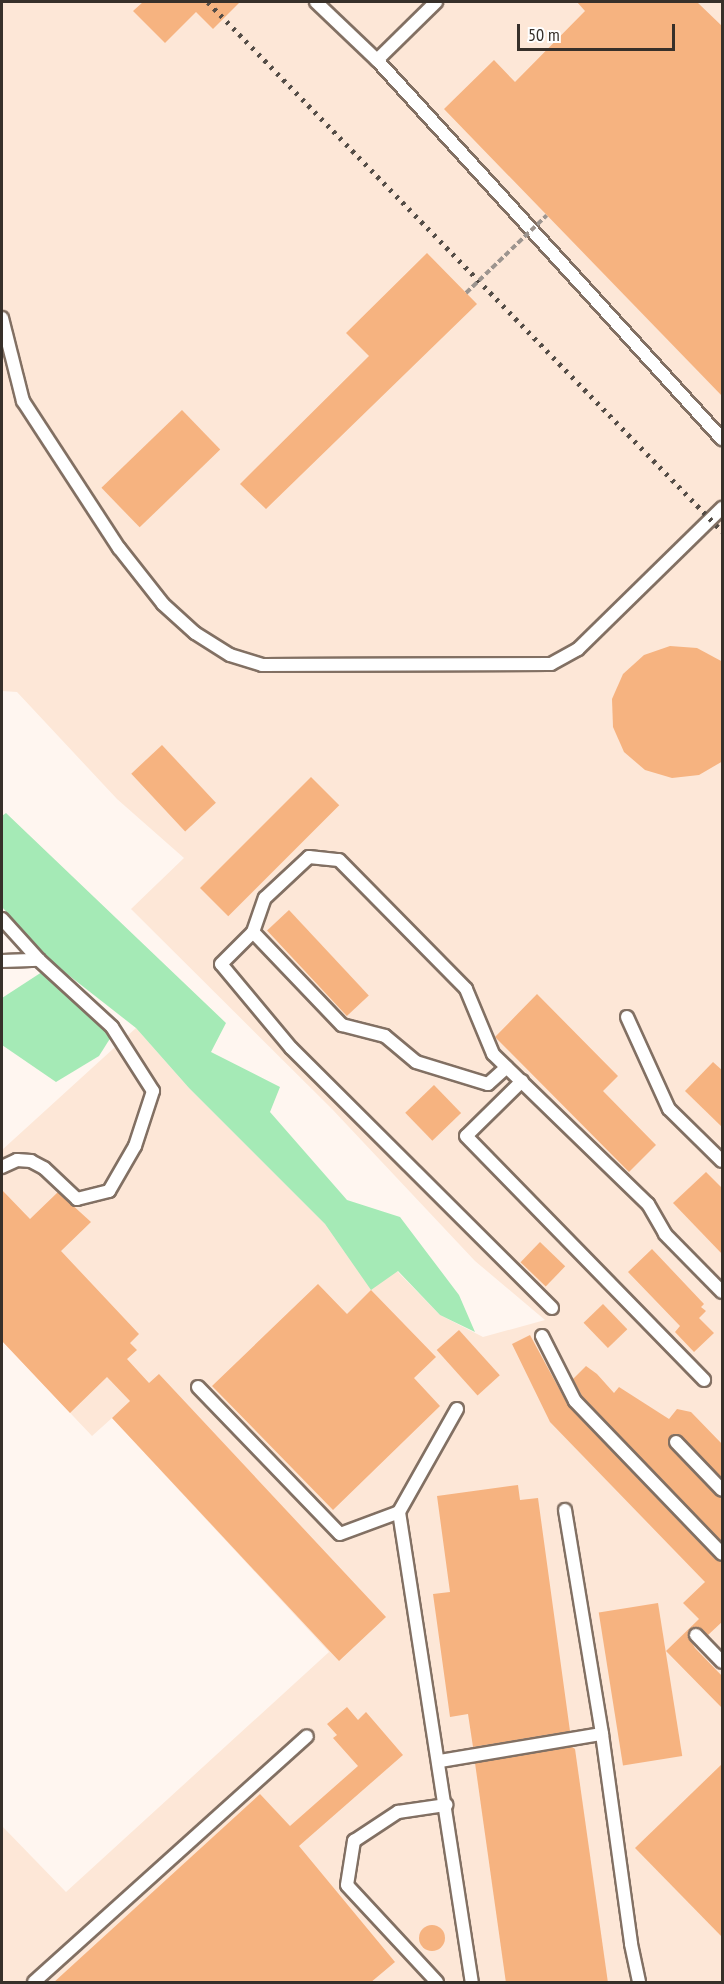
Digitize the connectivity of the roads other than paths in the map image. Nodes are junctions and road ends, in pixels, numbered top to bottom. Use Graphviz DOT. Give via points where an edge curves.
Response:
graph roads {
  1 [pos="316,2"];
  2 [pos="436,2"];
  3 [pos="377,60"];
  4 [pos="2,318"];
  5 [pos="723,439"];
  6 [pos="723,508"];
  7 [pos="2,919"];
  8 [pos="253,932"];
  9 [pos="39,960"];
  10 [pos="2,961"];
  11 [pos="627,1017"];
  12 [pos="507,1067"];
  13 [pos="522,1081"];
  14 [pos="723,1161"];
  15 [pos="2,1167"];
  16 [pos="723,1292"];
  17 [pos="552,1308"];
  18 [pos="542,1336"];
  19 [pos="704,1380"];
  20 [pos="198,1388"];
  21 [pos="457,1409"];
  22 [pos="676,1442"];
  23 [pos="723,1490"];
  24 [pos="565,1510"];
  25 [pos="399,1512"];
  26 [pos="723,1554"];
  27 [pos="696,1635"];
  28 [pos="723,1662"];
  29 [pos="602,1734"];
  30 [pos="307,1736"];
  31 [pos="440,1761"];
  32 [pos="446,1805"];
  33 [pos="34,1983"];
  34 [pos="437,1983"];
  35 [pos="472,1983"];
  36 [pos="639,1983"];
  1 -- 3 [label="lane"];
  2 -- 3 [label="lane"];
  3 -- 5 [label="lane"];
  4 -- 6 [label="lane" via="23,401 119,548 163,604 195,633 230,655 262,665 551,664 578,649"];
  7 -- 9 [label="lane"];
  8 -- 12 [label="lane" via="342,1025 385,1036 416,1062 488,1084"];
  8 -- 12 [label="lane" via="265,898 309,857 339,860 466,989 493,1054"];
  8 -- 17 [label="lane" via="221,964 291,1048"];
  9 -- 10 [label="lane"];
  9 -- 15 [label="lane" via="112,1027 153,1091 135,1146 109,1191 76,1199 44,1168 31,1161 18,1160"];
  11 -- 14 [label="lane" via="669,1109"];
  12 -- 13 [label="lane"];
  13 -- 16 [label="lane" via="648,1204 665,1234"];
  13 -- 19 [label="lane" via="466,1136"];
  18 -- 26 [label="lane" via="575,1401"];
  20 -- 25 [label="lane" via="340,1534"];
  21 -- 25 [label="lane"];
  22 -- 23 [label="lane"];
  24 -- 29 [label="lane"];
  25 -- 31 [label="lane"];
  27 -- 28 [label="lane"];
  29 -- 31 [label="lane"];
  29 -- 36 [label="lane"];
  30 -- 33 [label="lane"];
  31 -- 32 [label="lane"];
  32 -- 34 [label="lane" via="399,1812 354,1841 347,1885"];
  32 -- 35 [label="lane"];
}
